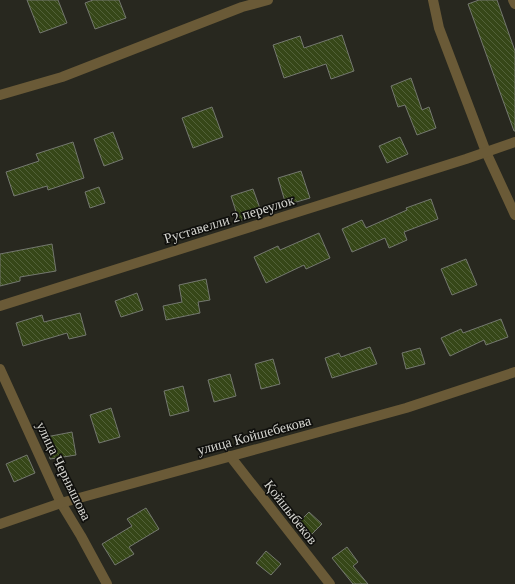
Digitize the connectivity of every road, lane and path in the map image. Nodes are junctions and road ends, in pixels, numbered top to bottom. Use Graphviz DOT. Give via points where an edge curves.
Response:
graph roads {
  1 [pos="268,0"];
  2 [pos="433,0"];
  3 [pos="513,0"];
  4 [pos="515,4"];
  5 [pos="0,95"];
  6 [pos="515,142"];
  7 [pos="486,152"];
  8 [pos="515,215"];
  9 [pos="0,306"];
  10 [pos="0,369"];
  11 [pos="515,372"];
  12 [pos="230,456"];
  13 [pos="61,502"];
  14 [pos="0,524"];
  15 [pos="106,584"];
  16 [pos="330,584"];
  1 -- 5 [label="street" via="242,7 62,77"];
  2 -- 7 [label="street" via="439,28"];
  3 -- 4 [label="street"];
  6 -- 7 [label="street, Руставелли 2 переулок"];
  7 -- 8 [label="street"];
  7 -- 9 [label="street, Руставелли 2 переулок"];
  10 -- 13 [label="street, улица Чернышова"];
  11 -- 12 [label="street, улица Койшебекова" via="406,408"];
  12 -- 13 [label="street, улица Койшебекова"];
  12 -- 16 [label="street, Қойшыбеков"];
  13 -- 14 [label="street, улица Койшебекова"];
  13 -- 15 [label="street, улица Чернышова"];
}
